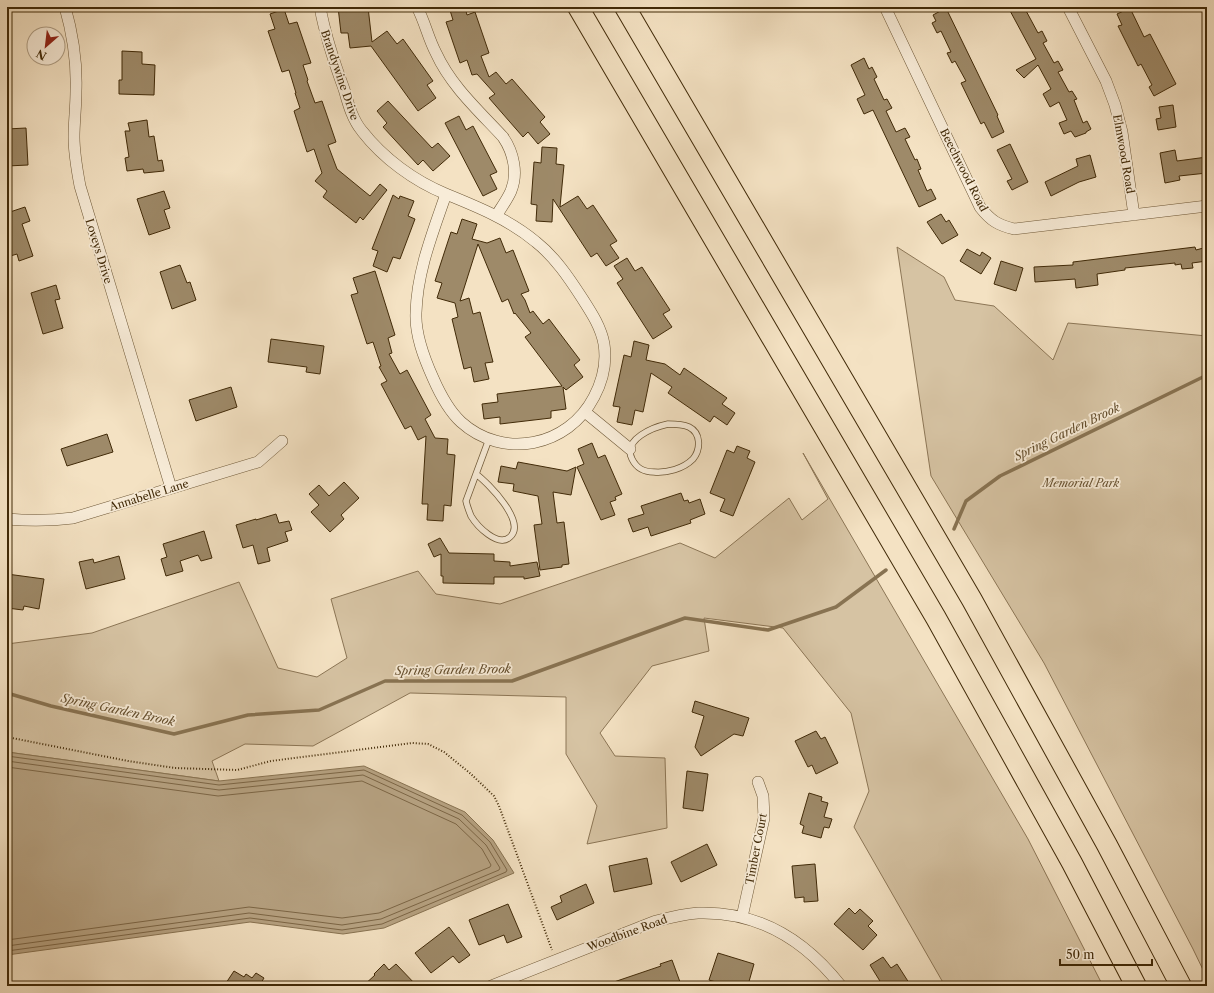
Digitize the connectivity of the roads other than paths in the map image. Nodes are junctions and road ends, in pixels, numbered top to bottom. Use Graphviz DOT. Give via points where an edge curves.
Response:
graph roads {
  1 [pos="65,7"];
  2 [pos="320,7"];
  3 [pos="417,7"];
  4 [pos="578,7"];
  5 [pos="625,7"];
  6 [pos="885,7"];
  7 [pos="1068,7"];
  8 [pos="446,194"];
  9 [pos="1207,206"];
  10 [pos="1134,215"];
  11 [pos="496,216"];
  12 [pos="585,412"];
  13 [pos="489,439"];
  14 [pos="282,441"];
  15 [pos="630,449"];
  16 [pos="476,474"];
  17 [pos="171,488"];
  18 [pos="7,519"];
  19 [pos="758,782"];
  20 [pos="742,917"];
  21 [pos="491,986"];
  22 [pos="841,986"];
  23 [pos="1136,986"];
  24 [pos="1181,986"];
  1 -- 17 [label="street, Loveys Drive" via="75,56 74,138 80,186"];
  2 -- 8 [label="street, Brandywine Drive" via="327,41 361,130 394,164"];
  3 -- 11 [label="street" via="435,52 446,70 460,91 503,137 510,149 514,182"];
  4 -- 23 [label="highway" via="936,618 1072,863"];
  5 -- 24 [label="highway" via="972,600 1108,845"];
  6 -- 10 [label="street, Beechwood Road" via="980,207 987,216 1003,226 1014,228"];
  7 -- 10 [label="street, Elmwood Road" via="1106,81 1115,105 1122,132"];
  8 -- 11 [label="street, Brandywine Drive"];
  8 -- 13 [label="street, Brandywine Drive" via="425,255 417,298 418,334 438,390 449,409 460,422"];
  9 -- 10 [label="street, Beechwood Road"];
  11 -- 12 [label="street, Brandywine Drive" via="520,229 538,243 571,282 600,330 604,343 604,371 599,388"];
  12 -- 13 [label="street, Brandywine Drive" via="555,436 539,441 522,444"];
  12 -- 15 [label="street"];
  13 -- 16 [label="lane"];
  14 -- 17 [label="street, Annabelle Lane" via="258,462"];
  15 -- 15 [label="lane" via="631,458 639,469 662,473 673,471 692,459 699,444 694,431 690,428 668,424 644,433"];
  16 -- 16 [label="lane" via="487,483 509,510 515,527 514,533 505,540 491,536 472,516 466,501"];
  17 -- 18 [label="street, Annabelle Lane" via="73,518 54,521"];
  19 -- 20 [label="street, Timber Court" via="763,796 764,818"];
  20 -- 21 [label="street, Woodbine Road" via="697,913 653,922"];
  20 -- 22 [label="street, Woodbine Road" via="776,930 798,943 813,955"];
}
